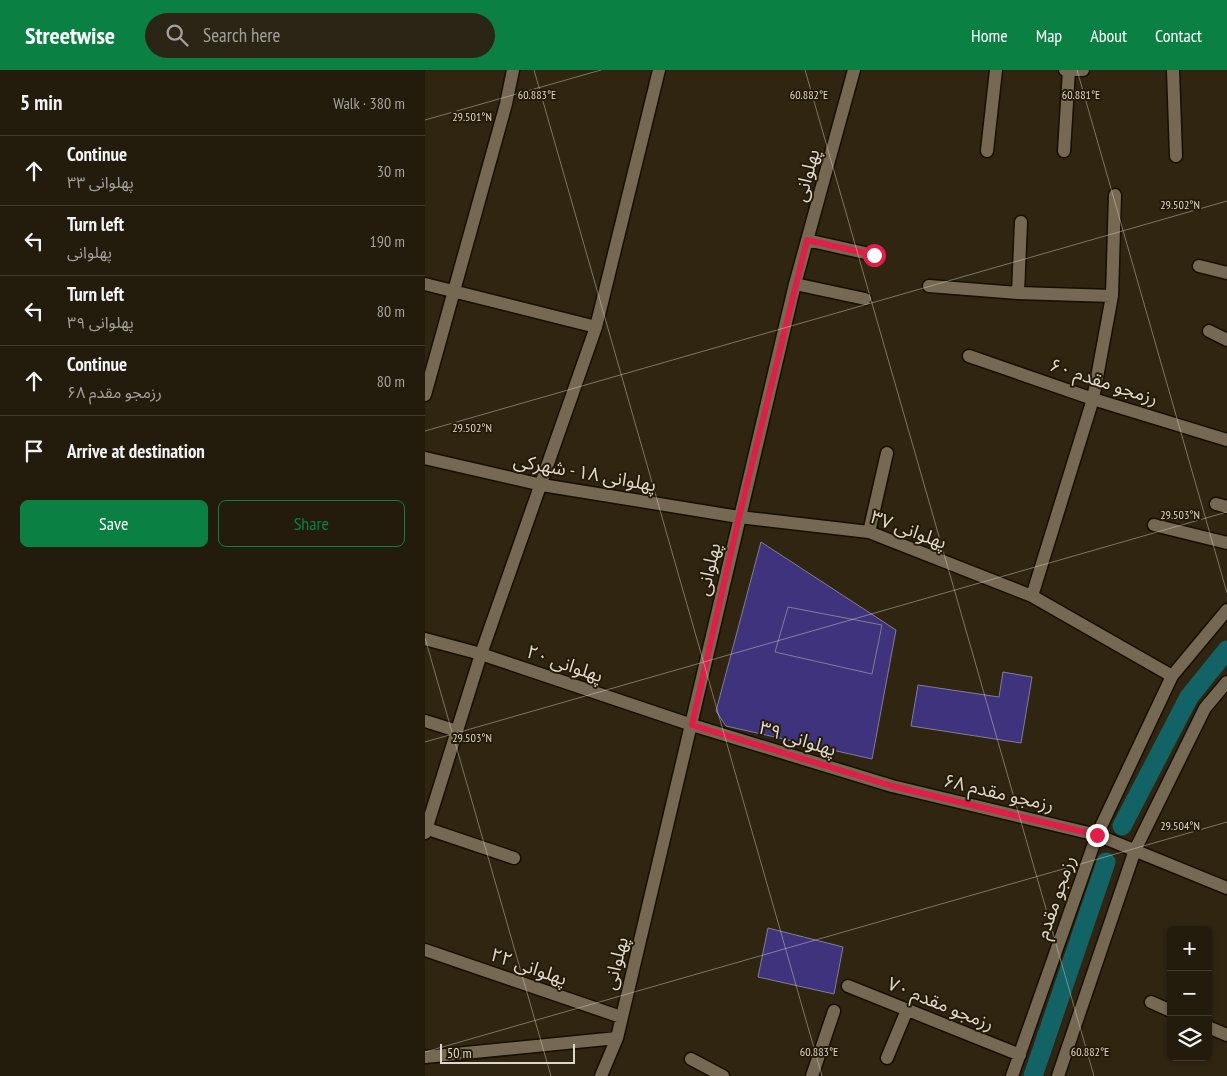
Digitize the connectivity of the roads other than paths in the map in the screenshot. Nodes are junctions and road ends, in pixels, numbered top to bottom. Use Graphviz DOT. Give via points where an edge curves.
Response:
graph roads {
  1 [pos="513,70"];
  2 [pos="659,70"];
  3 [pos="854,70"];
  4 [pos="996,70"];
  5 [pos="1065,70"];
  6 [pos="1069,70"];
  7 [pos="1083,70"];
  8 [pos="1173,70"];
  9 [pos="987,151"];
  10 [pos="1064,151"];
  11 [pos="1176,156"];
  12 [pos="1115,195"];
  13 [pos="1021,222"];
  14 [pos="807,240"];
  15 [pos="874,255"];
  16 [pos="1199,266"];
  17 [pos="1227,273"];
  18 [pos="425,284"];
  19 [pos="795,284"];
  20 [pos="929,286"];
  21 [pos="455,291"];
  22 [pos="1018,293"];
  23 [pos="1112,296"];
  24 [pos="865,300"];
  25 [pos="596,327"];
  26 [pos="1209,331"];
  27 [pos="1227,340"];
  28 [pos="969,356"];
  29 [pos="425,396"];
  30 [pos="1093,399"];
  31 [pos="1227,440"];
  32 [pos="887,453"];
  33 [pos="425,458"];
  34 [pos="542,485"];
  35 [pos="739,517"];
  36 [pos="1154,525"];
  37 [pos="869,532"];
  38 [pos="1227,543"];
  39 [pos="1032,596"];
  40 [pos="1227,610"];
  41 [pos="425,639"];
  42 [pos="481,654"];
  43 [pos="1173,676"];
  44 [pos="1227,682"];
  45 [pos="425,721"];
  46 [pos="692,725"];
  47 [pos="457,731"];
  48 [pos="892,786"];
  49 [pos="425,830"];
  50 [pos="1097,835"];
  51 [pos="1135,850"];
  52 [pos="514,858"];
  53 [pos="1227,888"];
  54 [pos="425,950"];
  55 [pos="849,986"];
  56 [pos="1151,1002"];
  57 [pos="1167,1008"];
  58 [pos="907,1010"];
  59 [pos="834,1011"];
  60 [pos="621,1018"];
  61 [pos="1212,1029"];
  62 [pos="1227,1035"];
  63 [pos="617,1038"];
  64 [pos="1020,1054"];
  65 [pos="425,1057"];
  66 [pos="887,1058"];
  67 [pos="691,1059"];
  68 [pos="601,1076"];
  69 [pos="723,1076"];
  70 [pos="812,1076"];
  71 [pos="1012,1076"];
  72 [pos="1058,1076"];
  1 -- 21 [label="street" via="507,104"];
  2 -- 25 [label="street"];
  3 -- 14 [label="street, پهلوانی"];
  4 -- 9 [label="street"];
  5 -- 6 [label="street"];
  6 -- 7 [label="street"];
  6 -- 10 [label="street"];
  8 -- 11 [label="street"];
  12 -- 23 [label="street"];
  13 -- 22 [label="street"];
  14 -- 15 [label="street"];
  14 -- 19 [label="street, پهلوانی"];
  16 -- 17 [label="street"];
  18 -- 21 [label="street"];
  19 -- 24 [label="street"];
  19 -- 35 [label="street, پهلوانی"];
  20 -- 22 [label="street"];
  21 -- 25 [label="street"];
  21 -- 29 [label="street"];
  22 -- 23 [label="street"];
  23 -- 30 [label="street"];
  25 -- 34 [label="street"];
  26 -- 27 [label="street"];
  28 -- 30 [label="street, رزمجو مقدم ۶۰"];
  30 -- 31 [label="street, رزمجو مقدم ۶۰"];
  30 -- 39 [label="street"];
  32 -- 37 [label="street"];
  33 -- 34 [label="street, پهلوانی ۱۸ - شهرکی"];
  34 -- 35 [label="street, پهلوانی ۱۸ - شهرکی"];
  34 -- 42 [label="street"];
  35 -- 37 [label="street, پهلوانی ۳۷"];
  35 -- 46 [label="street, پهلوانی"];
  36 -- 38 [label="street"];
  37 -- 39 [label="street, پهلوانی ۳۷"];
  39 -- 43 [label="street, پهلوانی ۳۷"];
  40 -- 43 [label="street, رزمجو مقدم"];
  41 -- 42 [label="street, پهلوانی ۲۰"];
  42 -- 46 [label="street, پهلوانی ۲۰"];
  42 -- 47 [label="street"];
  43 -- 50 [label="street, رزمجو مقدم"];
  44 -- 51 [label="street" via="1205,708"];
  45 -- 47 [label="street"];
  46 -- 48 [label="street, پهلوانی ۳۹"];
  46 -- 60 [label="street, پهلوانی"];
  47 -- 49 [label="street"];
  48 -- 50 [label="street, رزمجو مقدم ۶۸"];
  49 -- 52 [label="street"];
  50 -- 51 [label="street, رزمجو مقدم ۶۸"];
  50 -- 64 [label="street, رزمجو مقدم"];
  51 -- 53 [label="street, رزمجو مقدم ۶۸"];
  51 -- 72 [label="street"];
  54 -- 60 [label="street, پهلوانی ۲۲"];
  55 -- 58 [label="street, رزمجو مقدم ۷۰"];
  56 -- 57 [label="street"];
  58 -- 64 [label="street, رزمجو مقدم ۷۰"];
  58 -- 66 [label="street"];
  59 -- 70 [label="street"];
  60 -- 63 [label="street, پهلوانی"];
  61 -- 62 [label="street"];
  63 -- 65 [label="street"];
  63 -- 68 [label="street, پهلوانی"];
  64 -- 71 [label="street, رزمجو مقدم"];
  67 -- 69 [label="street"];
}
